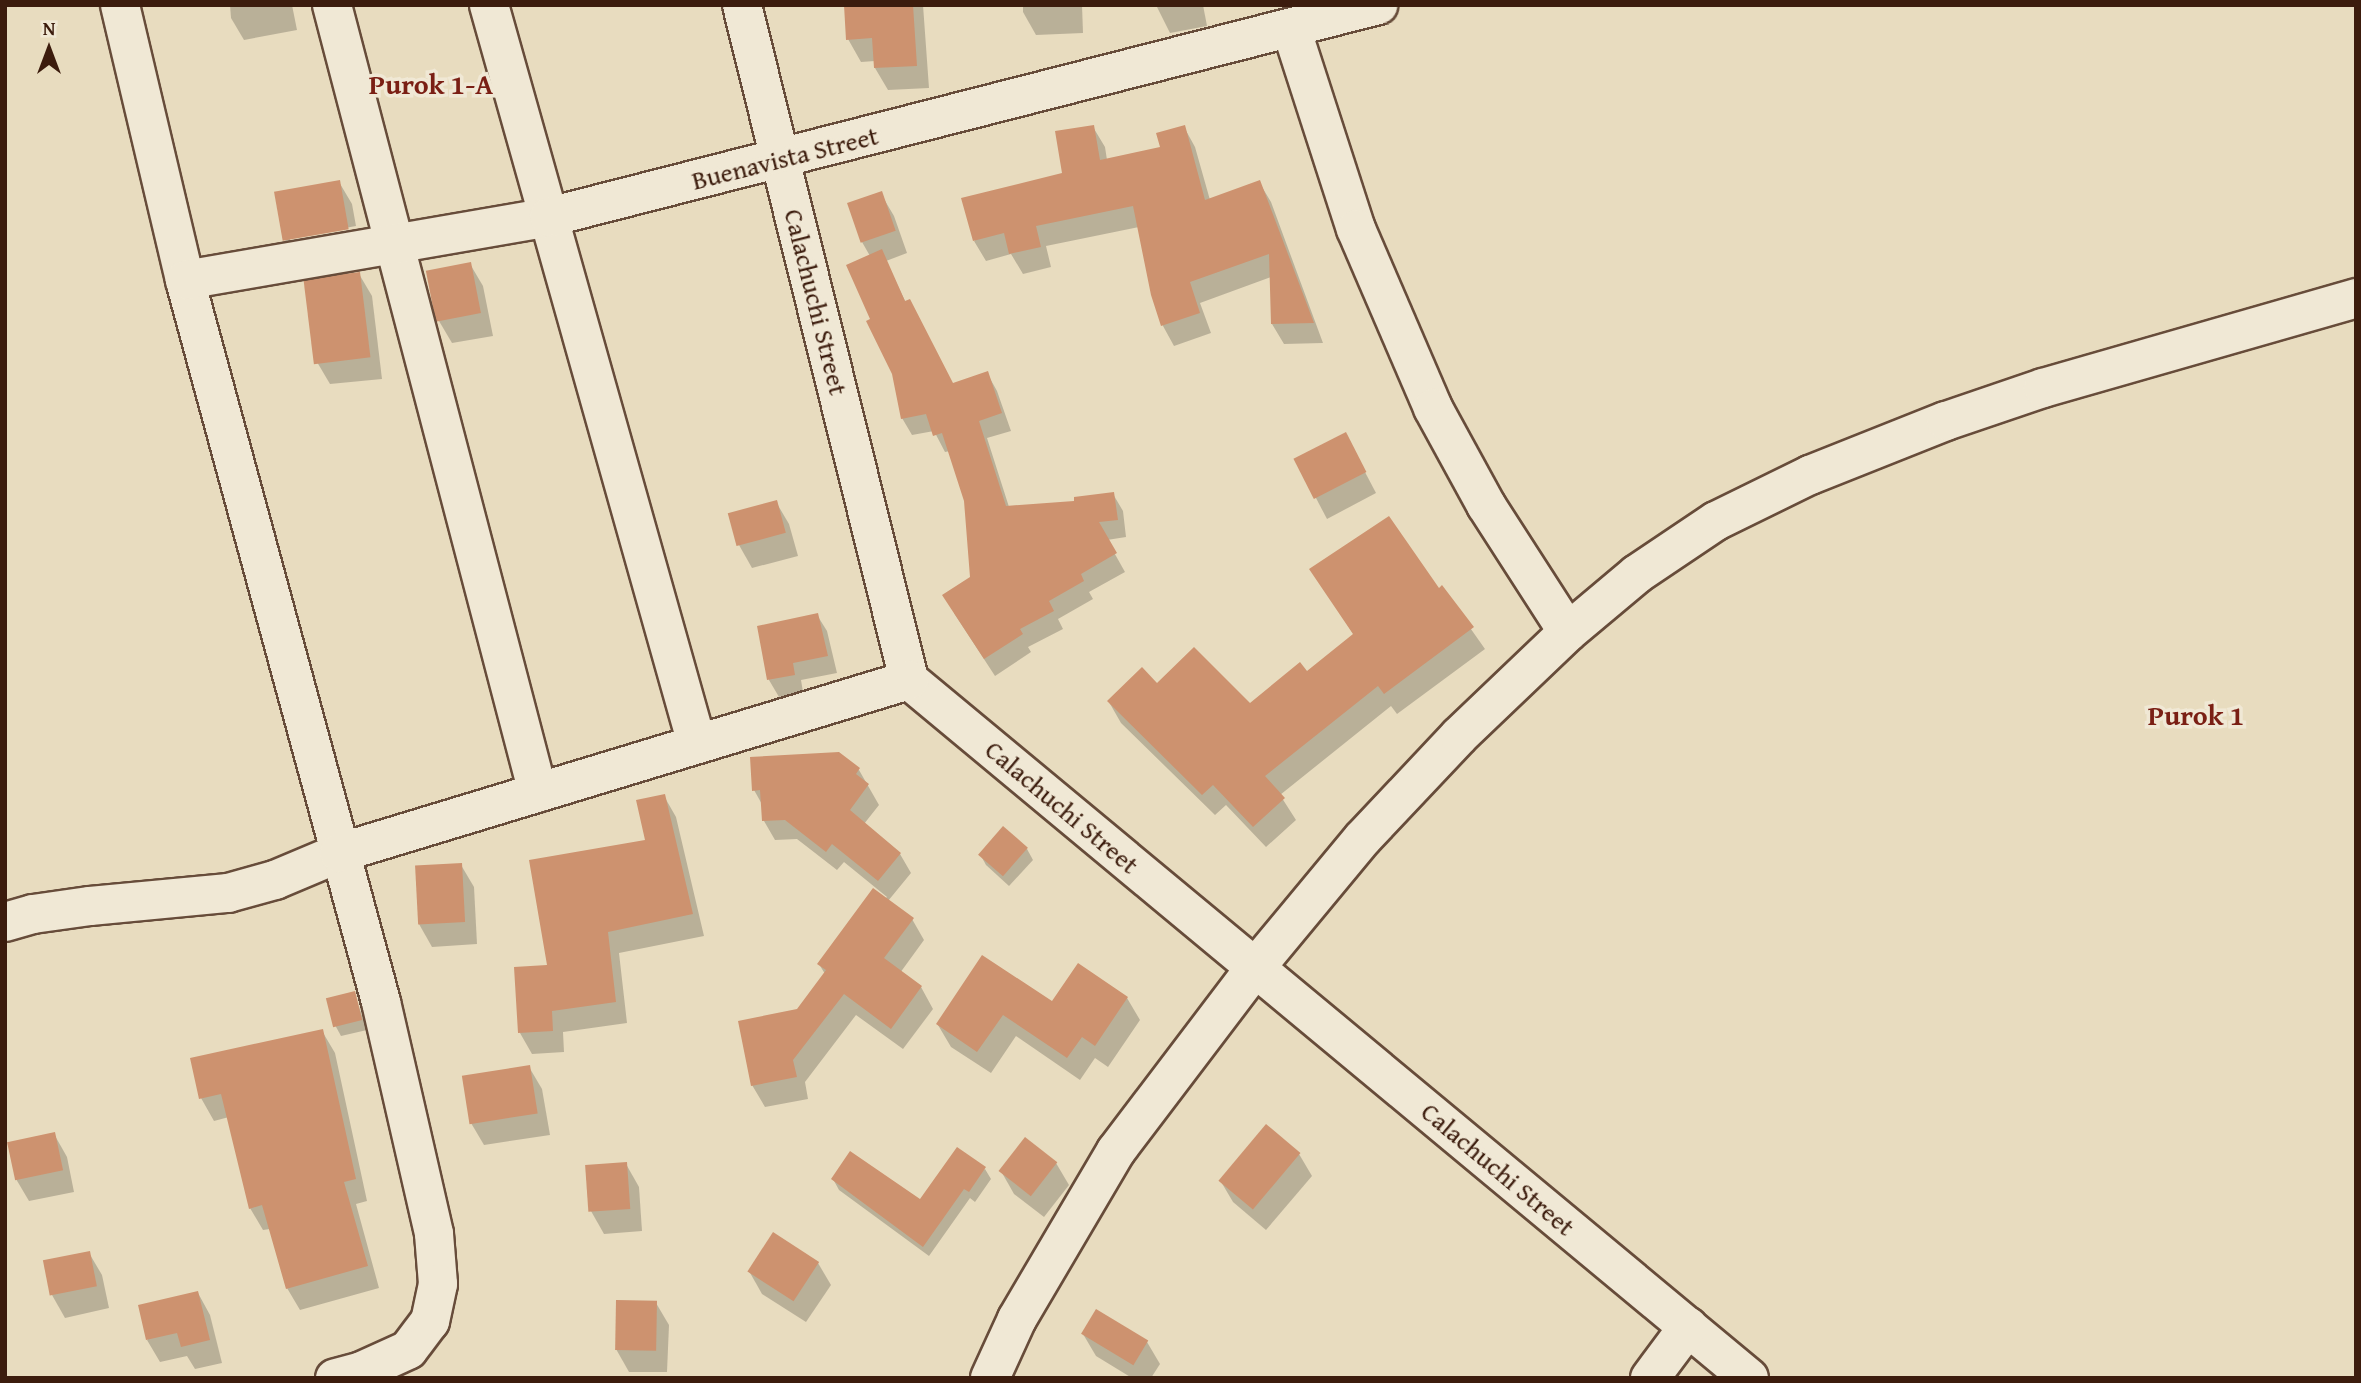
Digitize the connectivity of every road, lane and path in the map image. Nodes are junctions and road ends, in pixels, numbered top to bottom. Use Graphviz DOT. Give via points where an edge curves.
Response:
graph roads {
  1 [pos="120,5"];
  2 [pos="332,5"];
  3 [pos="489,5"];
  4 [pos="742,5"];
  5 [pos="1378,5"];
  6 [pos="1292,28"];
  7 [pos="782,159"];
  8 [pos="549,217"];
  9 [pos="394,245"];
  10 [pos="186,280"];
  11 [pos="2356,298"];
  12 [pos="1568,632"];
  13 [pos="909,680"];
  14 [pos="697,744"];
  15 [pos="538,793"];
  16 [pos="339,853"];
  17 [pos="5,922"];
  18 [pos="1255,968"];
  19 [pos="1688,1327"];
  20 [pos="335,1378"];
  21 [pos="990,1378"];
  22 [pos="1650,1378"];
  23 [pos="1749,1378"];
  1 -- 10 [label="street"];
  2 -- 9 [label="street"];
  3 -- 8 [label="street"];
  4 -- 7 [label="street, Calachuchi Street"];
  5 -- 6 [label="street, Buenavista Street"];
  6 -- 7 [label="street, Buenavista Street"];
  6 -- 12 [label="street" via="1356,229 1433,408 1486,505"];
  7 -- 8 [label="street, Buenavista Street"];
  7 -- 13 [label="street, Calachuchi Street"];
  8 -- 9 [label="street, Buenavista Street"];
  8 -- 14 [label="street"];
  9 -- 10 [label="street, Buenavista Street"];
  9 -- 15 [label="street"];
  10 -- 16 [label="street"];
  11 -- 12 [label="street" via="2043,388 1810,475 1716,522 1637,574"];
  12 -- 18 [label="street" via="1459,736 1363,838"];
  13 -- 14 [label="street"];
  13 -- 18 [label="street, Calachuchi Street"];
  14 -- 15 [label="street"];
  15 -- 16 [label="street"];
  16 -- 17 [label="street" via="275,880 228,893 79,908"];
  16 -- 20 [label="street" via="382,1002 434,1234 438,1284 430,1321 408,1350"];
  18 -- 19 [label="street, Calachuchi Street"];
  18 -- 21 [label="street" via="1116,1151 1017,1319"];
  19 -- 22 [label="street"];
  19 -- 23 [label="street, Calachuchi Street"];
}
